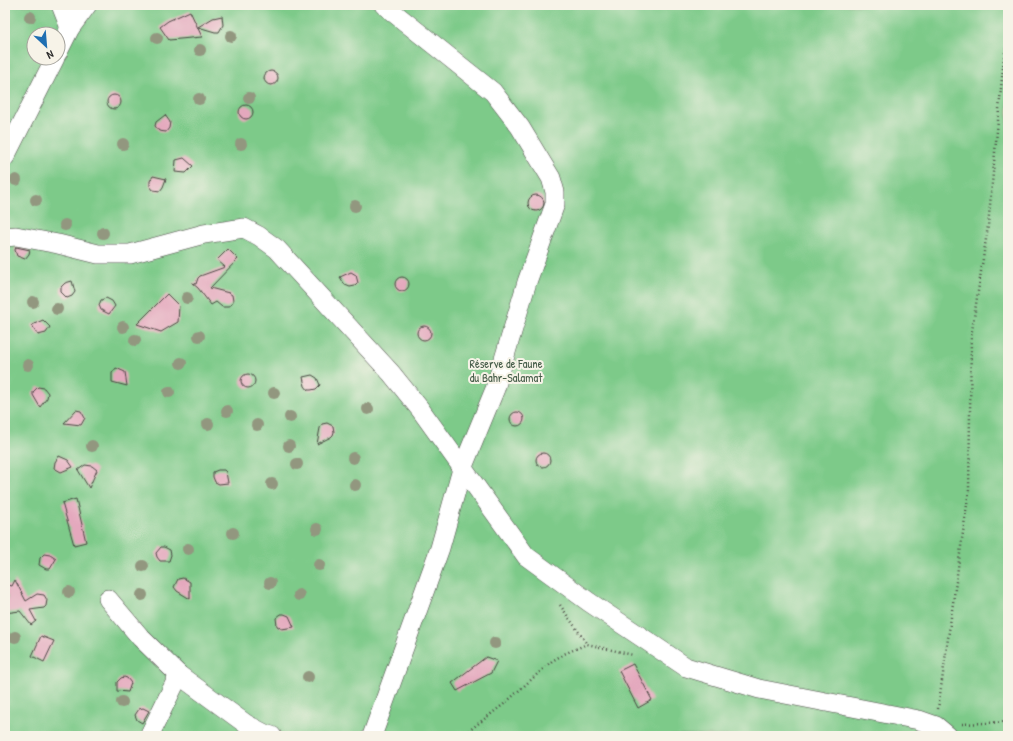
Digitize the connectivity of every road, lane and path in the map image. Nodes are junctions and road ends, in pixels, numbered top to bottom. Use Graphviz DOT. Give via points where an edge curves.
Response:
graph roads {
  1 [pos="61,5"];
  2 [pos="87,5"];
  3 [pos="384,5"];
  4 [pos="70,28"];
  5 [pos="66,36"];
  6 [pos="1008,40"];
  7 [pos="51,66"];
  8 [pos="5,157"];
  9 [pos="5,238"];
  10 [pos="462,468"];
  11 [pos="108,599"];
  12 [pos="587,644"];
  13 [pos="179,675"];
  14 [pos="1008,722"];
  15 [pos="942,731"];
  16 [pos="149,736"];
  17 [pos="272,736"];
  18 [pos="372,736"];
  19 [pos="462,736"];
  1 -- 4 [label="street"];
  2 -- 4 [label="street"];
  3 -- 10 [label="street" via="493,92 524,133 551,178 555,192 555,204 494,389"];
  4 -- 5 [label="street"];
  6 -- 15 [label="path" via="1004,57 988,226 971,336 969,490"];
  7 -- 8 [label="street"];
  9 -- 10 [label="street" via="23,237 98,254 130,254 204,234 244,228 277,249 391,373"];
  10 -- 15 [label="street" via="526,556 686,667 760,689 919,720"];
  10 -- 18 [label="street" via="440,548"];
  11 -- 13 [label="street" via="141,638"];
  12 -- 19 [label="path" via="552,661 504,704"];
  13 -- 16 [label="street"];
  13 -- 17 [label="street" via="246,724"];
  14 -- 15 [label="path"];
}
